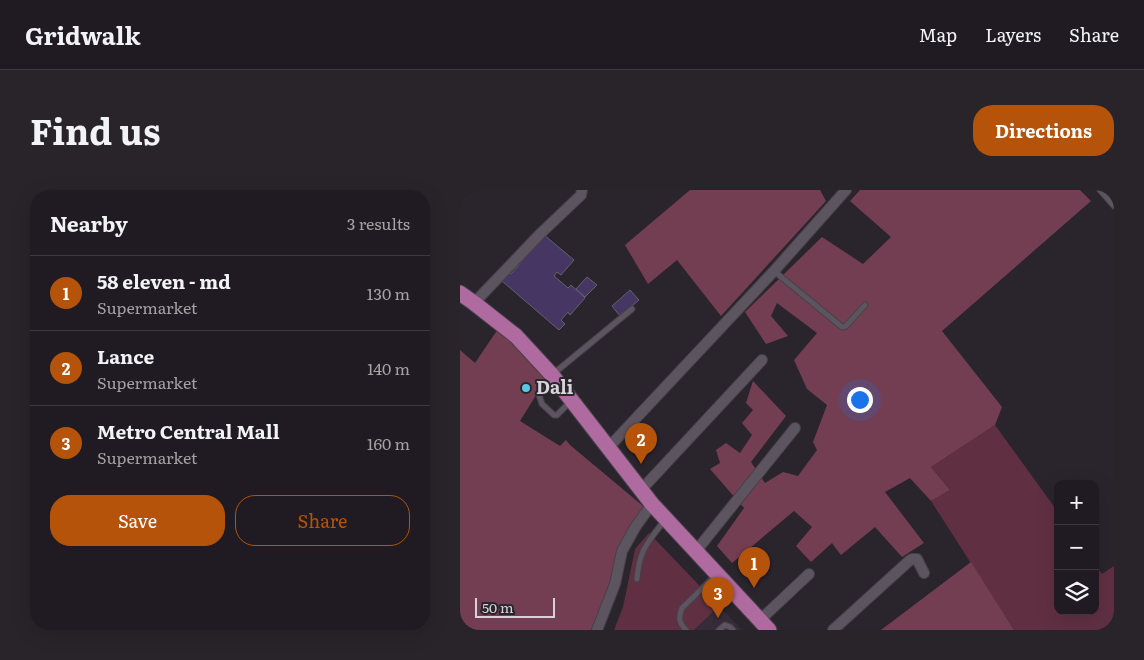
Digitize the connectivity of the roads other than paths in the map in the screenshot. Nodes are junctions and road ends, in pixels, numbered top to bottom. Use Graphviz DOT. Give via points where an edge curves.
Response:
graph roads {
  1 [pos="582,190"];
  2 [pos="846,190"];
  3 [pos="1100,190"];
  4 [pos="1114,206"];
  5 [pos="774,271"];
  6 [pos="460,293"];
  7 [pos="474,303"];
  8 [pos="865,305"];
  9 [pos="632,309"];
  10 [pos="762,360"];
  11 [pos="554,378"];
  12 [pos="572,400"];
  13 [pos="795,428"];
  14 [pos="609,447"];
  15 [pos="641,490"];
  16 [pos="652,504"];
  17 [pos="666,518"];
  18 [pos="696,551"];
  19 [pos="718,573"];
  20 [pos="924,573"];
  21 [pos="809,574"];
  22 [pos="638,578"];
  23 [pos="764,625"];
  24 [pos="597,630"];
  25 [pos="686,630"];
  26 [pos="719,630"];
  27 [pos="732,630"];
  28 [pos="833,630"];
  1 -- 7 [label="street" via="581,195"];
  2 -- 5 [label="street"];
  3 -- 4 [label="lane"];
  5 -- 8 [label="lane" via="842,326 846,326"];
  5 -- 14 [label="street"];
  6 -- 7 [label="main road"];
  7 -- 11 [label="main road" via="516,336"];
  9 -- 11 [label="lane"];
  10 -- 15 [label="street"];
  11 -- 12 [label="main road"];
  11 -- 12 [label="lane" via="539,395 542,404 556,415"];
  12 -- 14 [label="main road"];
  13 -- 18 [label="street"];
  14 -- 15 [label="main road"];
  15 -- 16 [label="main road"];
  16 -- 17 [label="main road"];
  16 -- 24 [label="street" via="622,551 615,584"];
  17 -- 18 [label="main road"];
  17 -- 22 [label="lane" via="644,547 638,564"];
  18 -- 19 [label="main road"];
  19 -- 23 [label="main road"];
  19 -- 25 [label="lane" via="682,608 679,620"];
  20 -- 28 [label="street" via="917,559 912,559"];
  21 -- 23 [label="street"];
  26 -- 27 [label="lane" via="725,625"];
}
